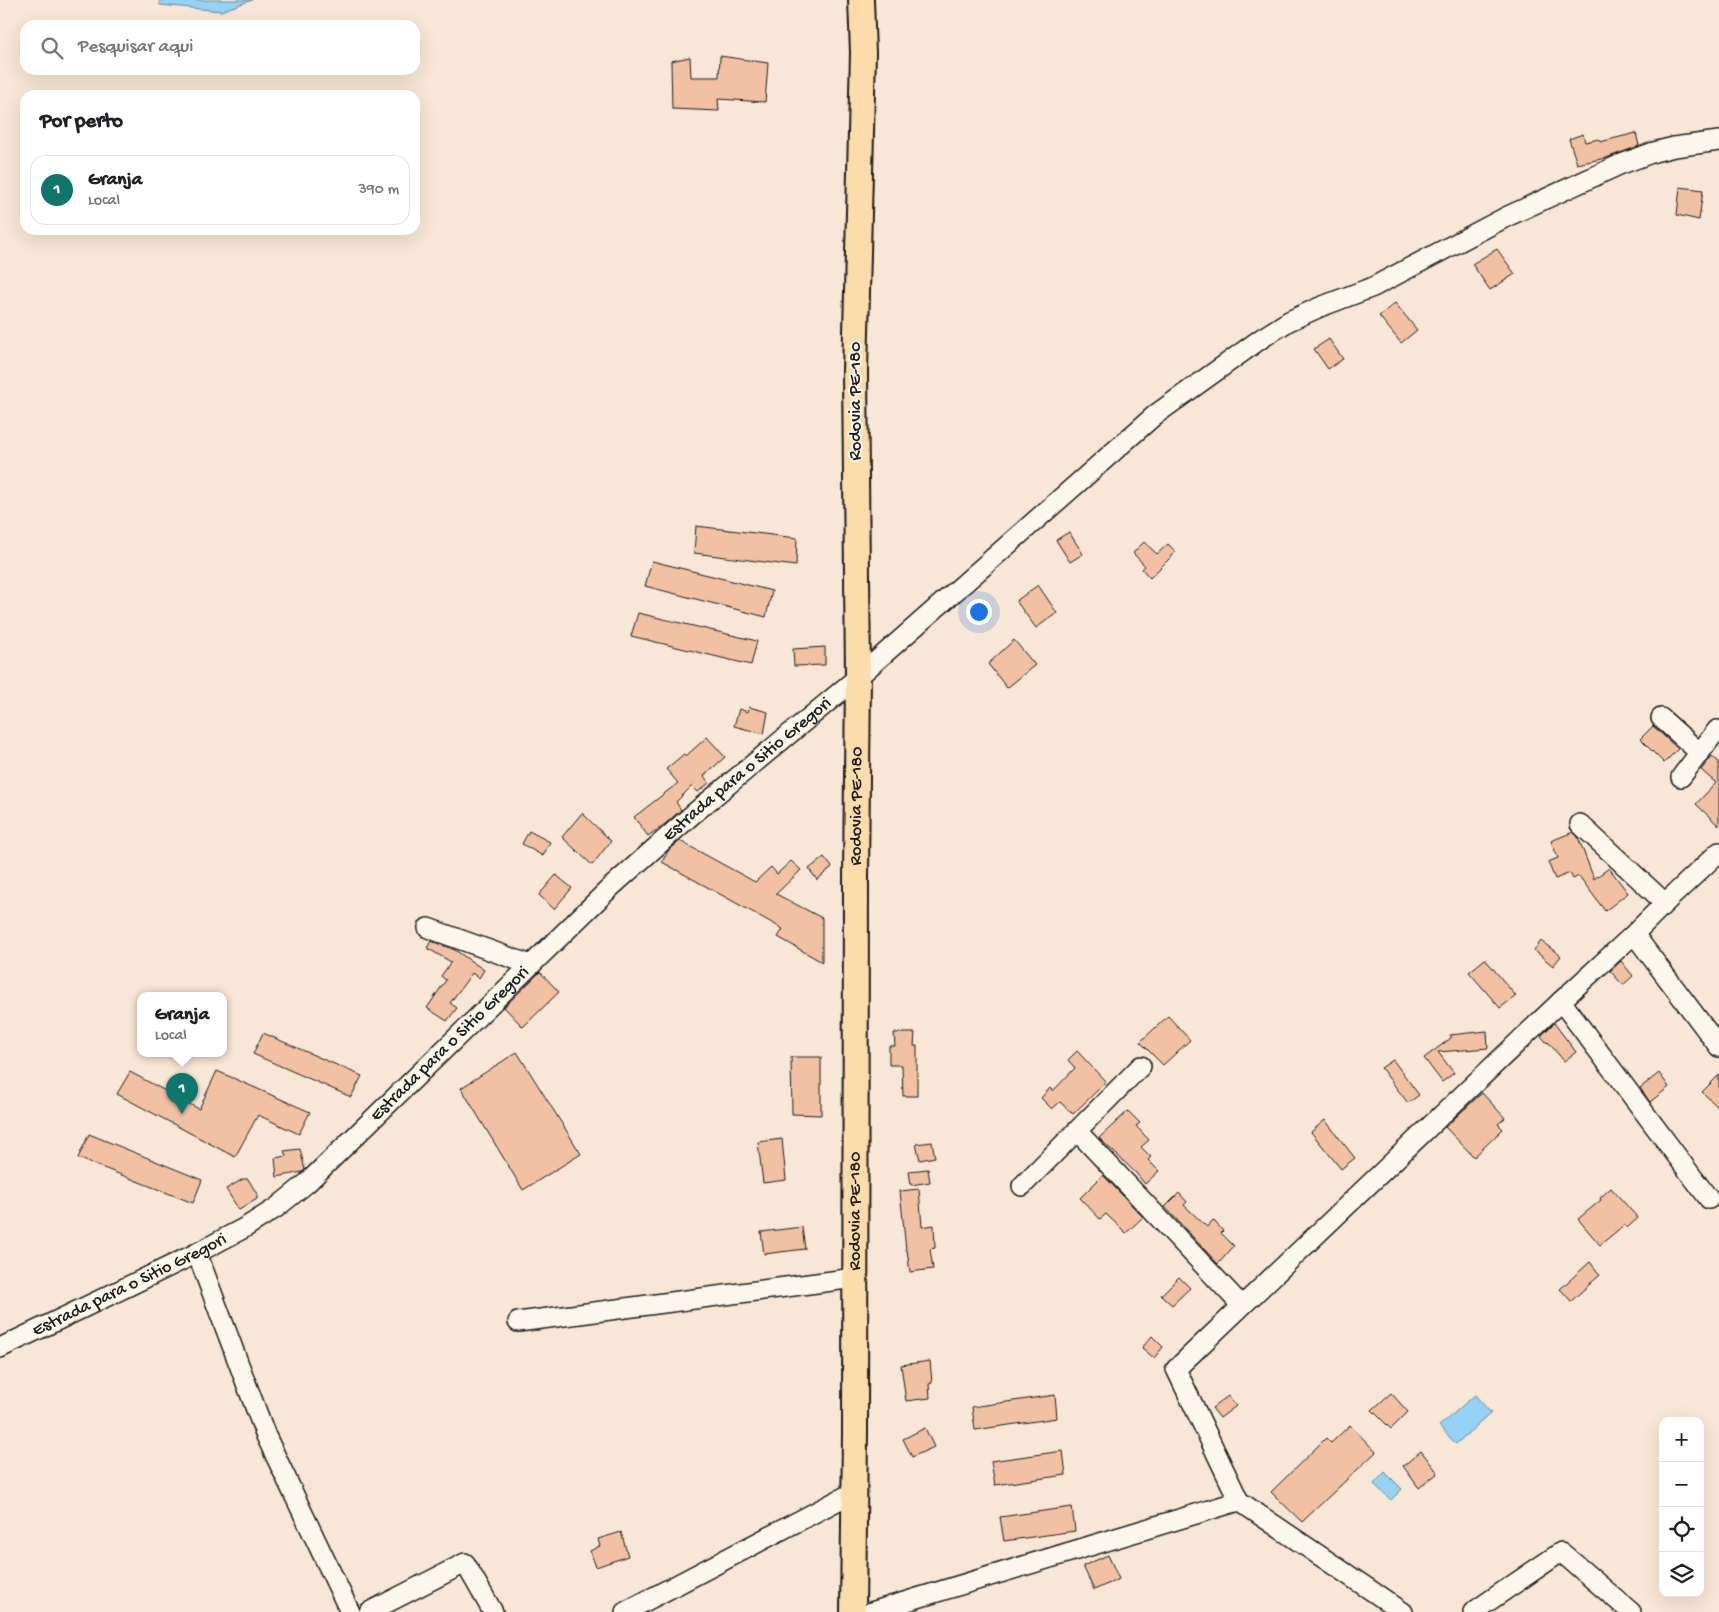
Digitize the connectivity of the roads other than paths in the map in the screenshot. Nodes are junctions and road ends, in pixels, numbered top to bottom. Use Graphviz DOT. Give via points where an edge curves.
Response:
graph roads {
  1 [pos="861,0"];
  2 [pos="1719,141"];
  3 [pos="858,677"];
  4 [pos="1660,718"];
  5 [pos="1718,730"];
  6 [pos="1700,753"];
  7 [pos="1681,777"];
  8 [pos="1580,824"];
  9 [pos="1719,852"];
  10 [pos="1665,903"];
  11 [pos="428,928"];
  12 [pos="1634,934"];
  13 [pos="530,965"];
  14 [pos="1561,1001"];
  15 [pos="1719,1047"];
  16 [pos="1141,1066"];
  17 [pos="1077,1131"];
  18 [pos="1022,1186"];
  19 [pos="1709,1199"];
  20 [pos="197,1253"];
  21 [pos="855,1278"];
  22 [pos="1241,1305"];
  23 [pos="518,1322"];
  24 [pos="0,1348"];
  25 [pos="854,1492"];
  26 [pos="1239,1501"];
  27 [pos="350,1612"];
  28 [pos="369,1612"];
  29 [pos="492,1612"];
  30 [pos="625,1612"];
  31 [pos="853,1612"];
  32 [pos="870,1612"];
  33 [pos="1403,1612"];
  34 [pos="1473,1612"];
  35 [pos="1631,1612"];
  1 -- 3 [label="main road, Rodovia PE-180" via="863,53 855,372"];
  2 -- 3 [label="street, Estrada para o Sitio Gregori" via="1674,147 1619,165 1506,217 1373,287 1289,321 1155,414"];
  3 -- 13 [label="street, Estrada para o Sitio Gregori" via="694,814"];
  3 -- 21 [label="main road, Rodovia PE-180"];
  4 -- 6 [label="street"];
  5 -- 6 [label="street"];
  6 -- 7 [label="street"];
  8 -- 10 [label="street"];
  9 -- 10 [label="street"];
  10 -- 12 [label="street"];
  11 -- 13 [label="street"];
  12 -- 14 [label="street"];
  12 -- 15 [label="street"];
  13 -- 20 [label="street, Estrada para o Sitio Gregori" via="307,1182 262,1218"];
  14 -- 19 [label="street"];
  14 -- 22 [label="street"];
  16 -- 17 [label="street"];
  17 -- 18 [label="street"];
  17 -- 22 [label="street"];
  20 -- 24 [label="street, Estrada para o Sitio Gregori"];
  20 -- 27 [label="street" via="266,1436"];
  21 -- 23 [label="street"];
  21 -- 25 [label="main road, Rodovia PE-180"];
  22 -- 26 [label="street" via="1176,1369"];
  25 -- 30 [label="street"];
  25 -- 31 [label="main road, Rodovia PE-180"];
  26 -- 32 [label="street"];
  26 -- 33 [label="street"];
  28 -- 29 [label="street" via="466,1563"];
  34 -- 35 [label="street" via="1561,1552"];
}
